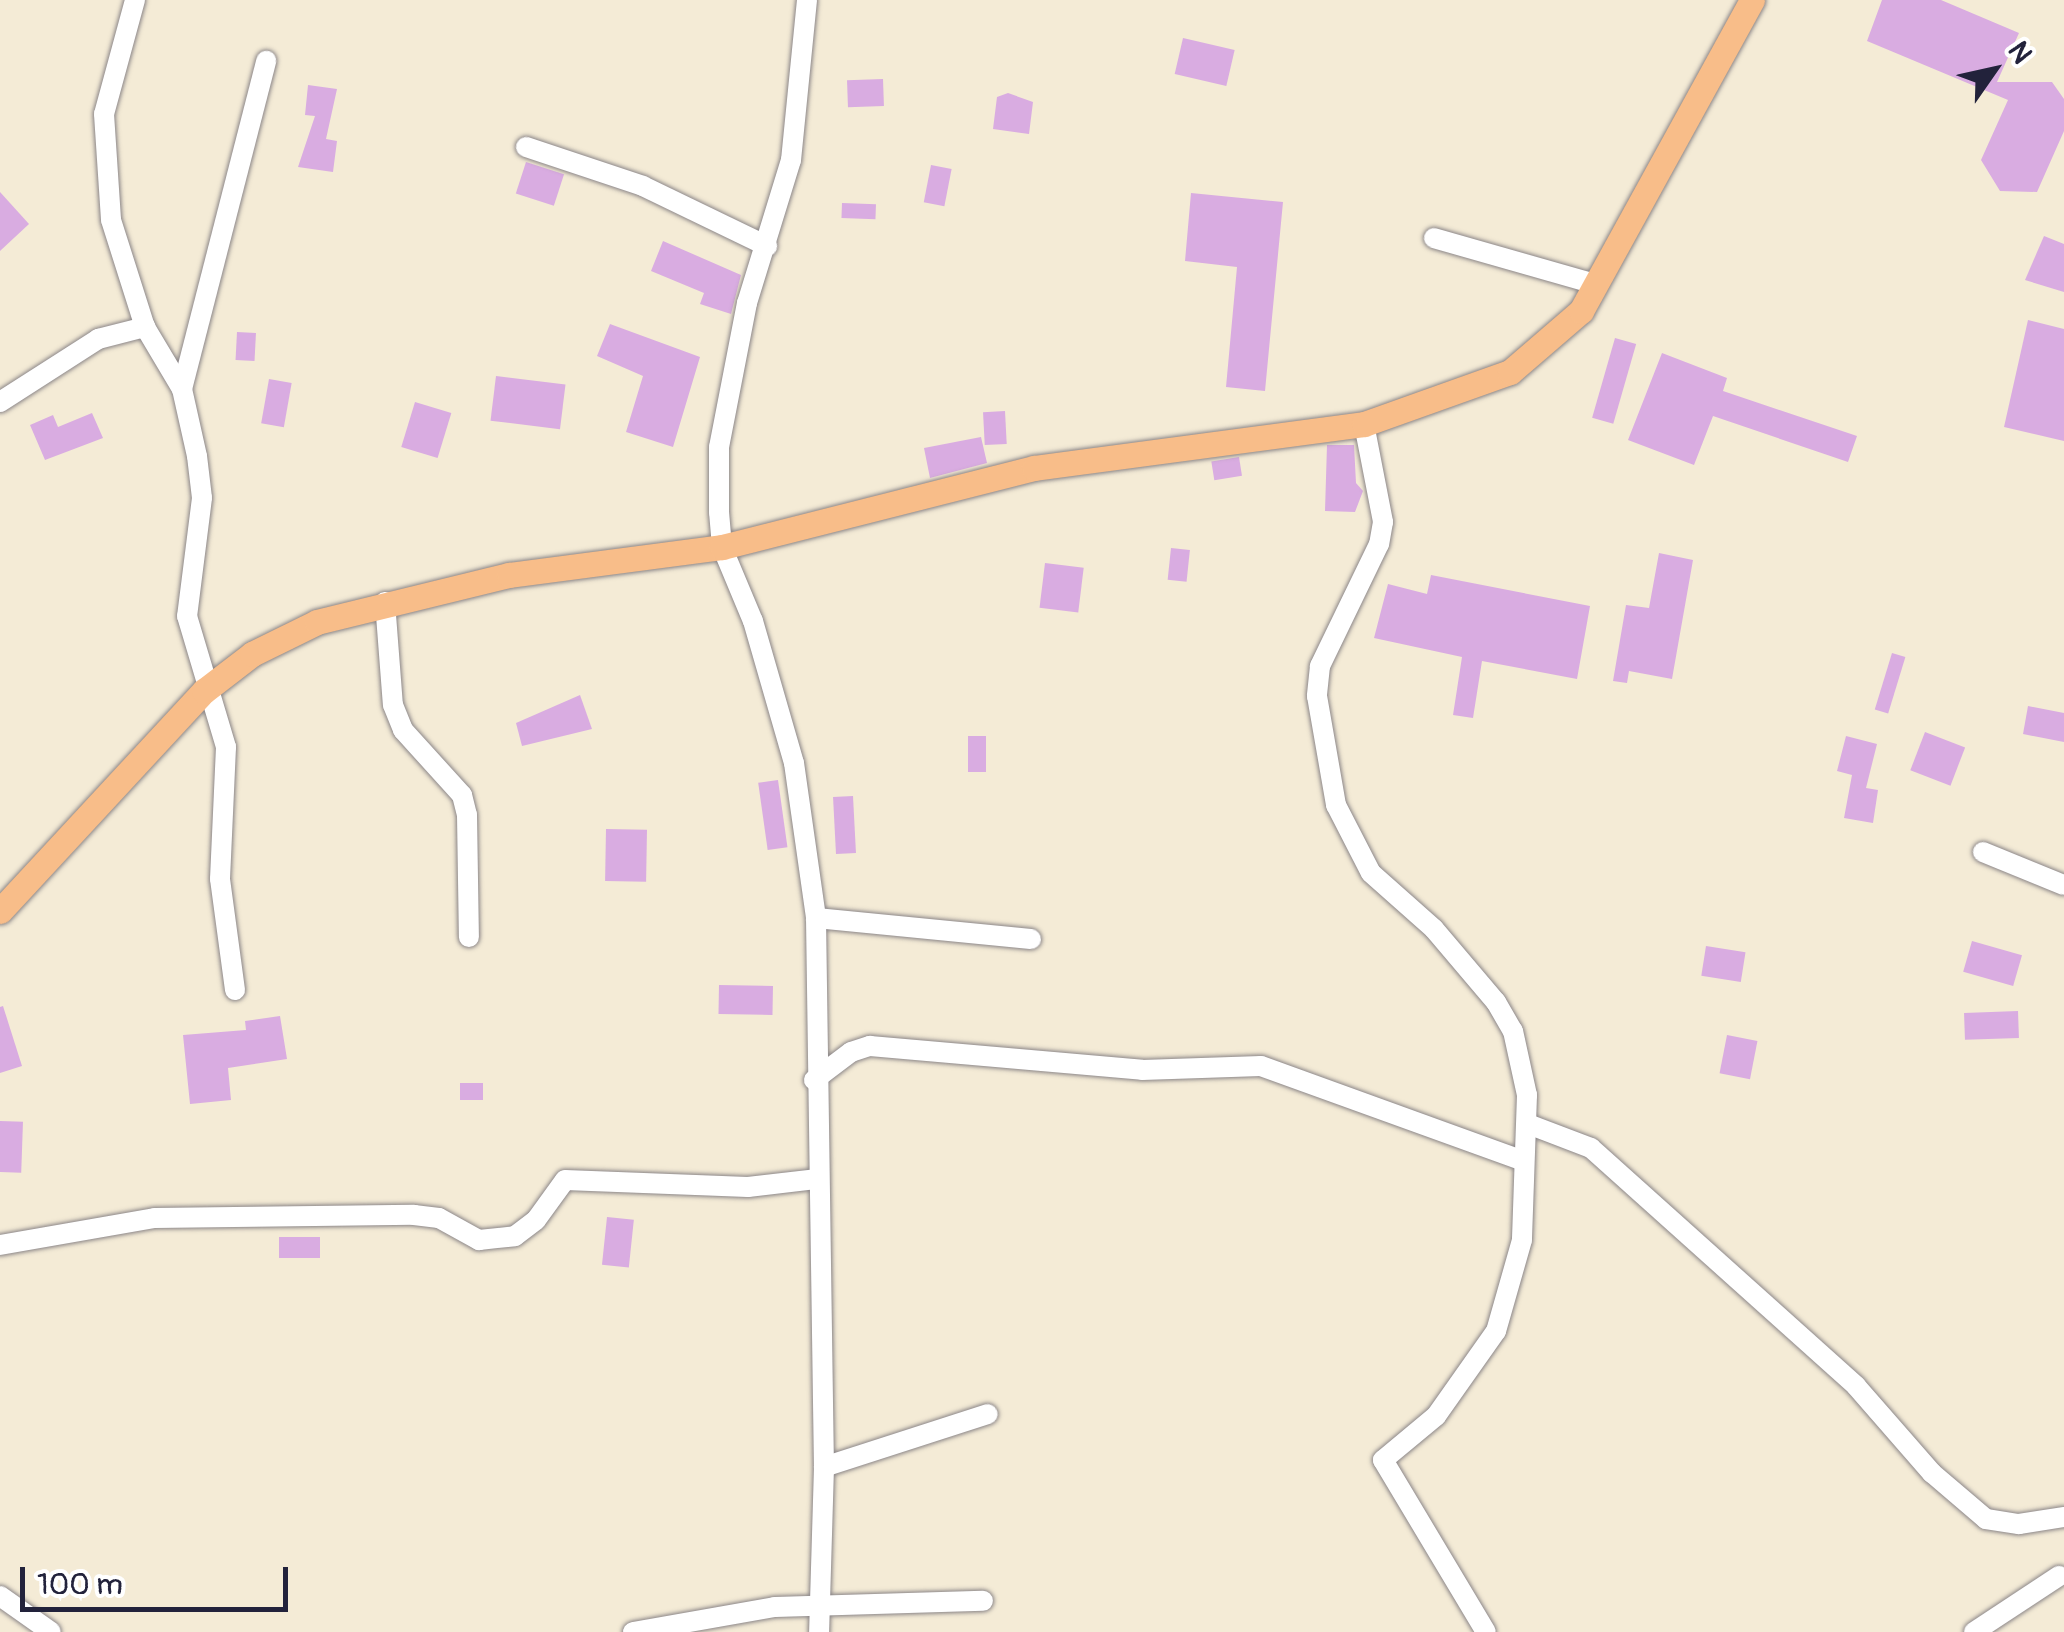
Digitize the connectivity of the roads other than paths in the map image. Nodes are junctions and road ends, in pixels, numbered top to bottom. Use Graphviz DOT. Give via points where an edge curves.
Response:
graph roads {
  1 [pos="136,0"];
  2 [pos="807,0"];
  3 [pos="1752,0"];
  4 [pos="266,61"];
  5 [pos="526,147"];
  6 [pos="1434,238"];
  7 [pos="766,246"];
  8 [pos="1596,284"];
  9 [pos="145,327"];
  10 [pos="182,389"];
  11 [pos="0,402"];
  12 [pos="1364,424"];
  13 [pos="722,547"];
  14 [pos="385,602"];
  15 [pos="204,690"];
  16 [pos="1983,852"];
  17 [pos="2064,886"];
  18 [pos="0,912"];
  19 [pos="816,918"];
  20 [pos="469,937"];
  21 [pos="1031,939"];
  22 [pos="234,990"];
  23 [pos="814,1080"];
  24 [pos="1528,1124"];
  25 [pos="1523,1161"];
  26 [pos="816,1179"];
  27 [pos="0,1245"];
  28 [pos="988,1414"];
  29 [pos="824,1467"];
  30 [pos="2064,1516"];
  31 [pos="2059,1576"];
  32 [pos="0,1596"];
  33 [pos="984,1601"];
  34 [pos="820,1603"];
  35 [pos="51,1632"];
  36 [pos="632,1632"];
  37 [pos="819,1632"];
  38 [pos="1486,1632"];
  39 [pos="1974,1632"];
  1 -- 9 [label="street" via="104,114 111,220"];
  2 -- 7 [label="street" via="791,160"];
  3 -- 8 [label="main road"];
  4 -- 10 [label="street"];
  5 -- 7 [label="street" via="643,186"];
  6 -- 8 [label="street"];
  7 -- 13 [label="street" via="747,303 719,447"];
  8 -- 12 [label="main road" via="1581,310 1510,372"];
  9 -- 10 [label="street"];
  9 -- 11 [label="street" via="98,339"];
  10 -- 15 [label="street" via="202,498 187,616"];
  12 -- 13 [label="main road" via="1034,468"];
  12 -- 24 [label="street" via="1383,522 1379,544 1320,666 1320,738 1336,805 1371,873 1469,966 1513,1031"];
  13 -- 14 [label="main road" via="509,574"];
  13 -- 19 [label="street" via="753,621 794,763"];
  14 -- 15 [label="main road" via="317,622 252,654"];
  14 -- 20 [label="street" via="392,705 403,730 462,795"];
  15 -- 18 [label="main road"];
  15 -- 22 [label="street" via="226,747 220,878"];
  16 -- 17 [label="street"];
  19 -- 21 [label="street"];
  19 -- 23 [label="street"];
  23 -- 25 [label="street" via="850,1052 870,1046 1142,1070 1262,1066"];
  23 -- 26 [label="street"];
  24 -- 25 [label="street"];
  24 -- 30 [label="street" via="1591,1148 1856,1386 1932,1473 1986,1518 2019,1524"];
  25 -- 38 [label="street" via="1522,1240 1496,1331 1436,1416 1383,1460"];
  26 -- 27 [label="street" via="748,1187 564,1180 536,1220 515,1236 479,1240 439,1218 414,1216 155,1218"];
  26 -- 29 [label="street"];
  28 -- 29 [label="street"];
  29 -- 34 [label="street"];
  31 -- 39 [label="street"];
  32 -- 35 [label="street"];
  33 -- 34 [label="street"];
  34 -- 36 [label="street"];
  34 -- 37 [label="street"];
}
